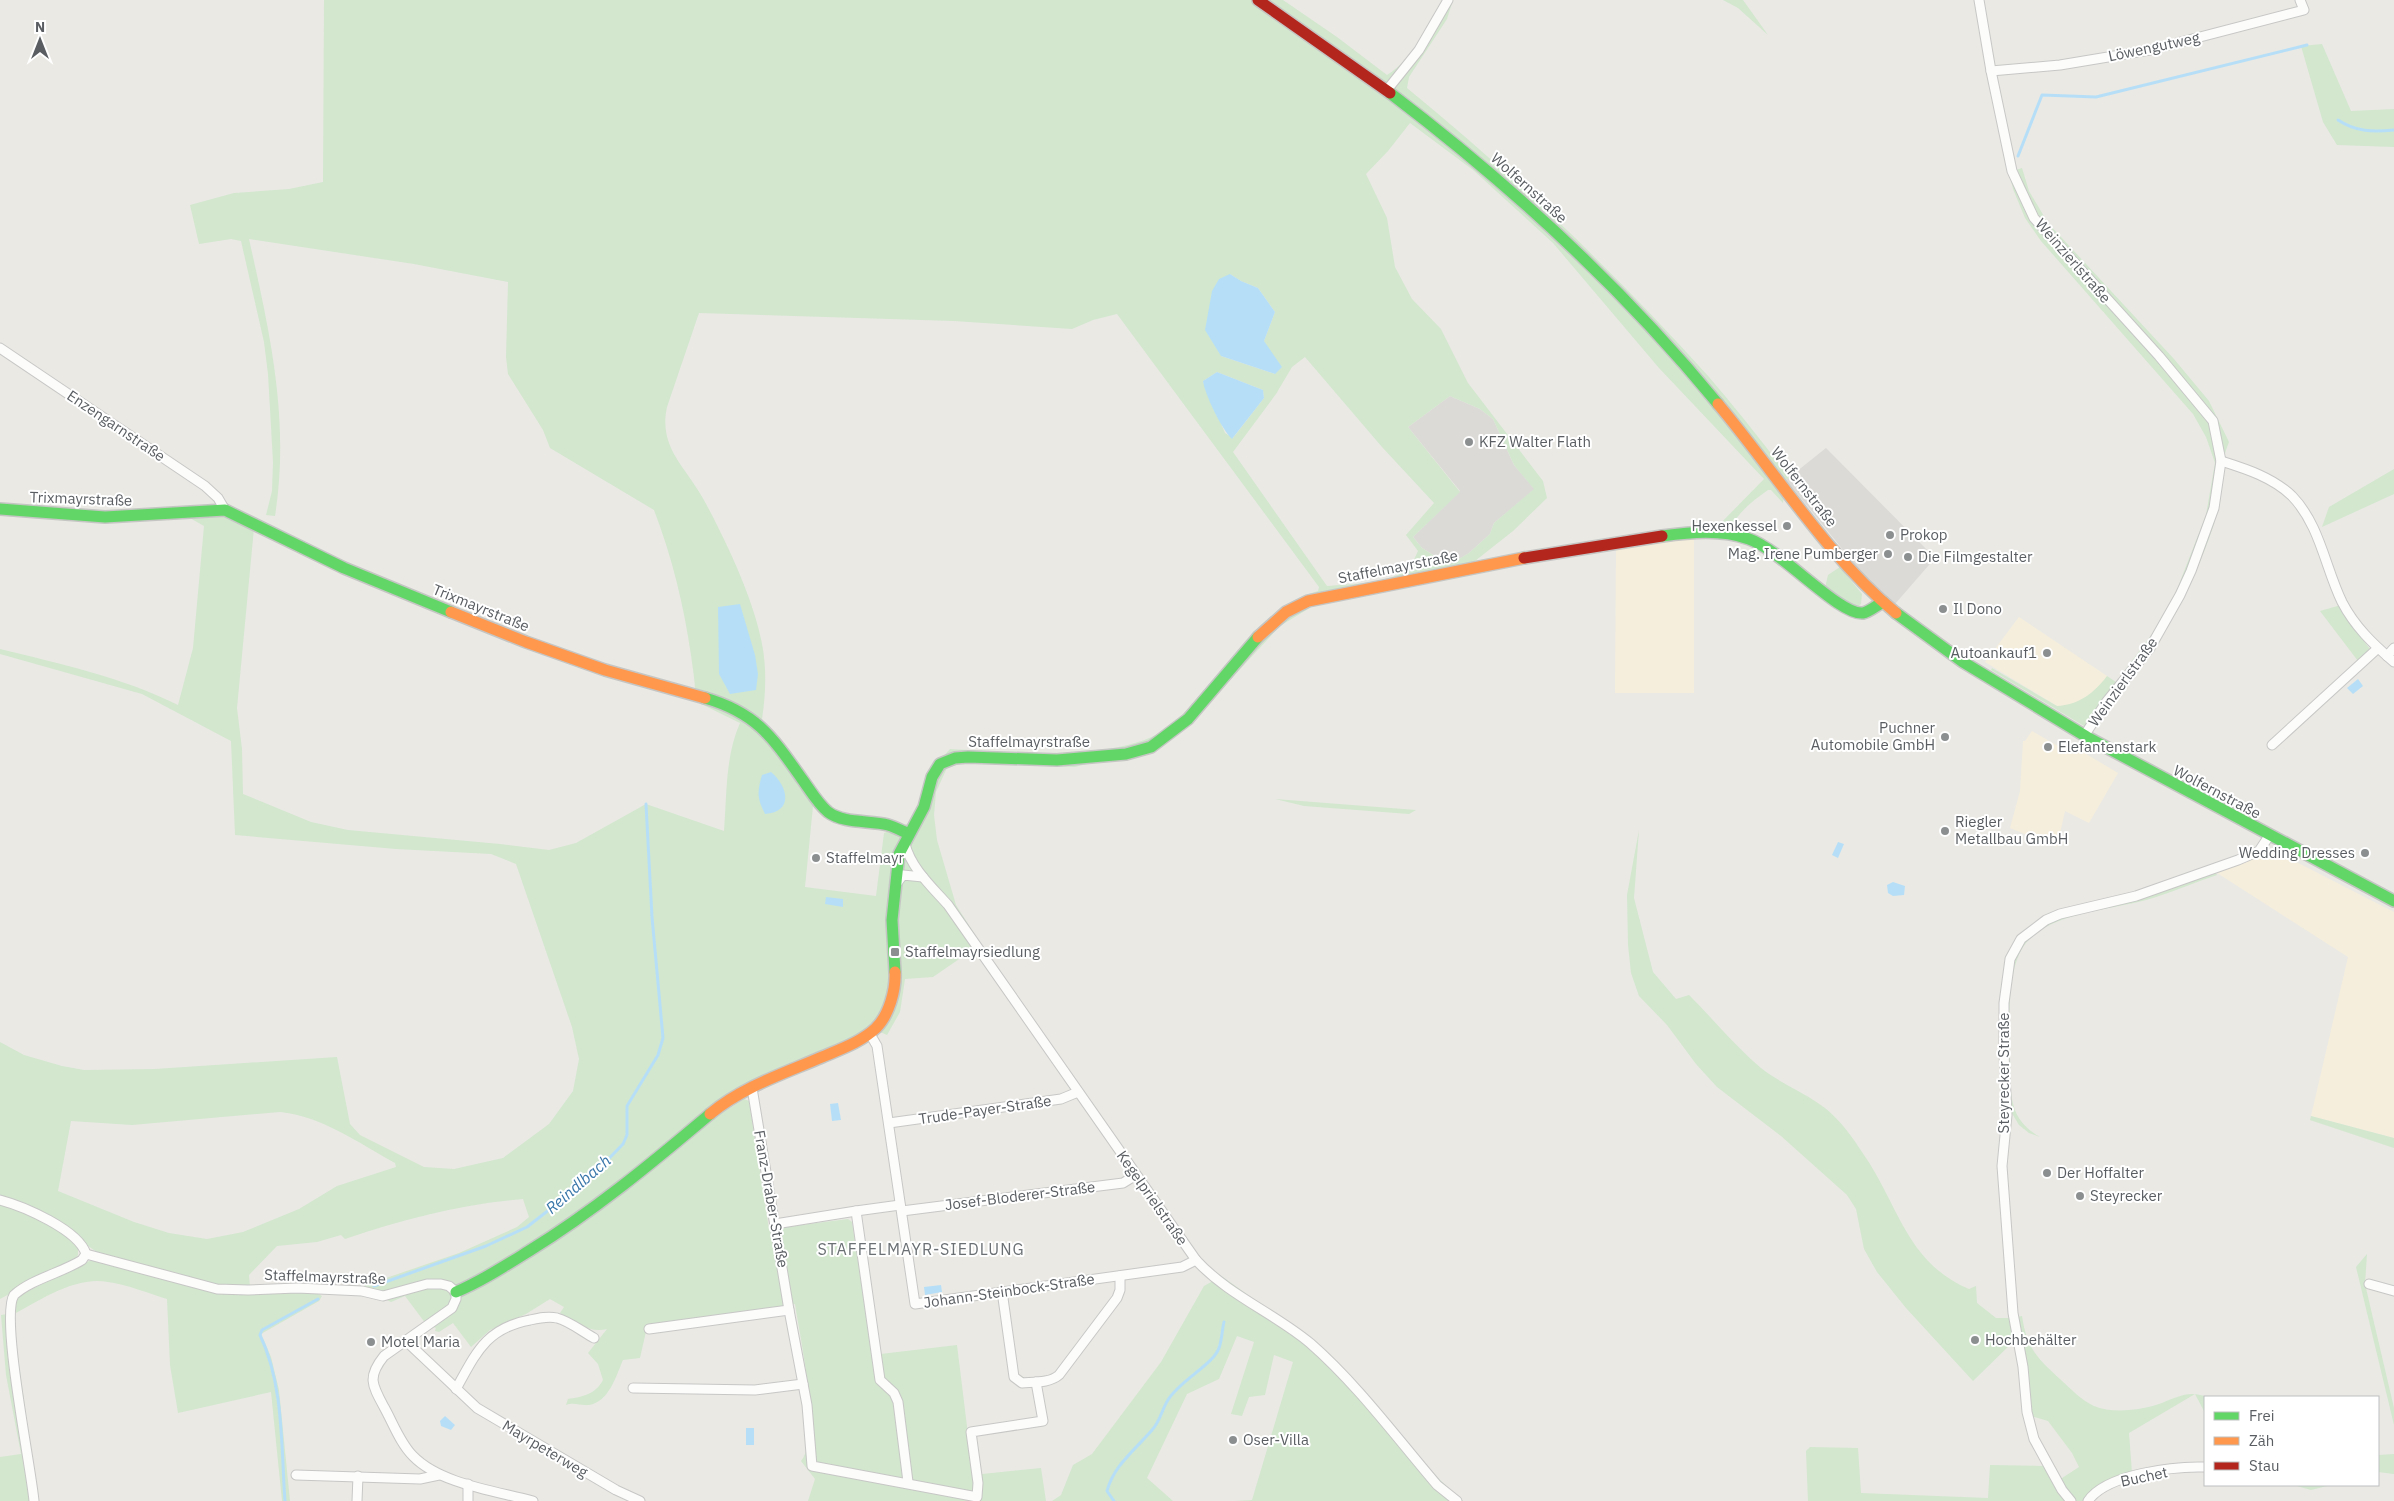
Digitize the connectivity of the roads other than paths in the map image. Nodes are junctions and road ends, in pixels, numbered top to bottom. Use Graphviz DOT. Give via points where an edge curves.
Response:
graph roads {
  1 [pos="1258,0"];
  2 [pos="1448,0"];
  3 [pos="1979,0"];
  4 [pos="2300,0"];
  5 [pos="1991,71"];
  6 [pos="1387,90"];
  7 [pos="0,348"];
  8 [pos="2221,461"];
  9 [pos="0,509"];
  10 [pos="226,510"];
  11 [pos="1882,602"];
  12 [pos="2394,648"];
  13 [pos="2377,649"];
  14 [pos="2386,656"];
  15 [pos="2394,662"];
  16 [pos="2084,736"];
  17 [pos="2272,745"];
  18 [pos="2269,836"];
  19 [pos="907,839"];
  20 [pos="922,876"];
  21 [pos="896,886"];
  22 [pos="2394,901"];
  23 [pos="870,1034"];
  24 [pos="752,1088"];
  25 [pos="1078,1092"];
  26 [pos="889,1124"];
  27 [pos="1136,1175"];
  28 [pos="0,1200"];
  29 [pos="901,1208"];
  30 [pos="856,1211"];
  31 [pos="775,1224"];
  32 [pos="86,1254"];
  33 [pos="1196,1260"];
  34 [pos="1120,1276"];
  35 [pos="2369,1284"];
  36 [pos="1002,1291"];
  37 [pos="2394,1291"];
  38 [pos="456,1292"];
  39 [pos="10,1302"];
  40 [pos="0,1304"];
  41 [pos="789,1310"];
  42 [pos="649,1330"];
  43 [pos="594,1338"];
  44 [pos="406,1341"];
  45 [pos="1036,1382"];
  46 [pos="803,1384"];
  47 [pos="633,1388"];
  48 [pos="456,1389"];
  49 [pos="2204,1468"];
  50 [pos="296,1475"];
  51 [pos="439,1475"];
  52 [pos="358,1476"];
  53 [pos="908,1482"];
  54 [pos="468,1484"];
  55 [pos="34,1501"];
  56 [pos="357,1501"];
  57 [pos="468,1501"];
  58 [pos="533,1501"];
  59 [pos="640,1501"];
  60 [pos="1457,1501"];
  61 [pos="2071,1501"];
  62 [pos="2088,1501"];
  1 -- 6 [label="street, Wolfernstraße"];
  2 -- 6 [label="street" via="1419,50"];
  3 -- 5 [label="street, Weinzierlstraße"];
  4 -- 5 [label="street, Löwengutweg" via="2304,10 2150,50 2060,65"];
  5 -- 8 [label="street, Weinzierlstraße" via="2014,175 2034,218 2213,421"];
  6 -- 11 [label="street, Wolfernstraße" via="1501,181 1662,338 1850,569"];
  7 -- 10 [label="street, Enzengarnstraße" via="205,486"];
  8 -- 13 [label="street" via="2258,473 2291,496 2312,526 2351,618"];
  8 -- 16 [label="street, Weinzierlstraße" via="2214,508 2184,587 2150,648 2107,701"];
  9 -- 10 [label="street, Trixmayrstraße" via="105,517"];
  10 -- 19 [label="street, Trixmayrstraße" via="344,568 526,642 605,670 739,710 771,737 829,813 845,819 889,825"];
  11 -- 16 [label="street, Wolfernstraße" via="1949,652"];
  11 -- 19 [label="street, Staffelmayrstraße" via="1863,613 1847,610 1758,542 1728,534 1707,533 1542,554 1331,596 1300,604 1275,620 1188,719 1151,747 1126,754 1081,759 968,757 947,760 936,770 924,807"];
  12 -- 14 [label="street"];
  13 -- 14 [label="street"];
  13 -- 17 [label="street"];
  14 -- 15 [label="street"];
  16 -- 18 [label="street, Wolfernstraße"];
  18 -- 22 [label="street, Wolfernstraße"];
  18 -- 61 [label="street, Steyrecker Straße" via="2259,850 2238,860 2136,896 2046,920 2021,939 2010,959 2004,1003 2007,1115 2002,1166 2013,1311 2027,1412 2034,1439"];
  19 -- 20 [label="street, Kegelprielstraße" via="908,855"];
  19 -- 21 [label="street, Staffelmayrstraße" via="897,863"];
  20 -- 21 [label="street" via="903,875"];
  20 -- 25 [label="street, Kegelprielstraße" via="948,905"];
  21 -- 23 [label="street, Staffelmayrstraße" via="892,920 896,983 883,1018"];
  23 -- 24 [label="street, Staffelmayrstraße"];
  23 -- 26 [label="street, Johann-Steinbock-Straße" via="876,1046"];
  24 -- 31 [label="street, Franz-Draber-Straße"];
  24 -- 38 [label="street, Staffelmayrstraße" via="717,1108 637,1176 577,1221 479,1282"];
  25 -- 26 [label="street, Trude-Payer-Straße" via="1061,1099"];
  25 -- 27 [label="street, Kegelprielstraße"];
  26 -- 29 [label="street, Johann-Steinbock-Straße"];
  27 -- 29 [label="street, Josef-Bloderer-Straße" via="1123,1182"];
  27 -- 33 [label="street, Kegelprielstraße"];
  28 -- 32 [label="street" via="24,1208 60,1227 82,1244"];
  29 -- 30 [label="street, Josef-Bloderer-Straße"];
  29 -- 36 [label="street, Johann-Steinbock-Straße" via="915,1304"];
  30 -- 31 [label="street, Josef-Bloderer-Straße"];
  30 -- 53 [label="street" via="880,1380 897,1396"];
  31 -- 41 [label="street, Franz-Draber-Straße"];
  32 -- 38 [label="street, Staffelmayrstraße" via="217,1289 297,1288 362,1291 383,1296 427,1284 441,1284"];
  32 -- 39 [label="street" via="82,1260 15,1295"];
  33 -- 34 [label="street, Johann-Steinbock-Straße" via="1182,1267"];
  33 -- 60 [label="street, Kegelprielstraße" via="1209,1274 1294,1331 1332,1363 1437,1485"];
  34 -- 36 [label="street, Johann-Steinbock-Straße"];
  34 -- 45 [label="street" via="1117,1298 1059,1375"];
  35 -- 37 [label="street"];
  36 -- 45 [label="street" via="1014,1377 1022,1383"];
  38 -- 44 [label="street" via="452,1308"];
  39 -- 40 [label="street"];
  39 -- 55 [label="street" via="11,1370"];
  41 -- 42 [label="street"];
  41 -- 46 [label="street, Franz-Draber-Straße"];
  43 -- 48 [label="street" via="558,1318 544,1317 509,1325 492,1334 481,1345"];
  44 -- 48 [label="street, Mayrpeterweg"];
  44 -- 51 [label="street" via="384,1356 376,1366 372,1376 374,1388 412,1455"];
  45 -- 53 [label="street" via="1043,1421 971,1432 977,1497"];
  46 -- 47 [label="street" via="756,1390"];
  46 -- 53 [label="street, Franz-Draber-Straße" via="812,1466"];
  48 -- 59 [label="street, Mayrpeterweg" via="477,1408"];
  49 -- 62 [label="street, Buchet" via="2139,1475 2094,1493"];
  50 -- 52 [label="street"];
  51 -- 52 [label="street" via="420,1479"];
  51 -- 54 [label="street"];
  52 -- 56 [label="street"];
  54 -- 57 [label="street"];
  54 -- 58 [label="street"];
}
